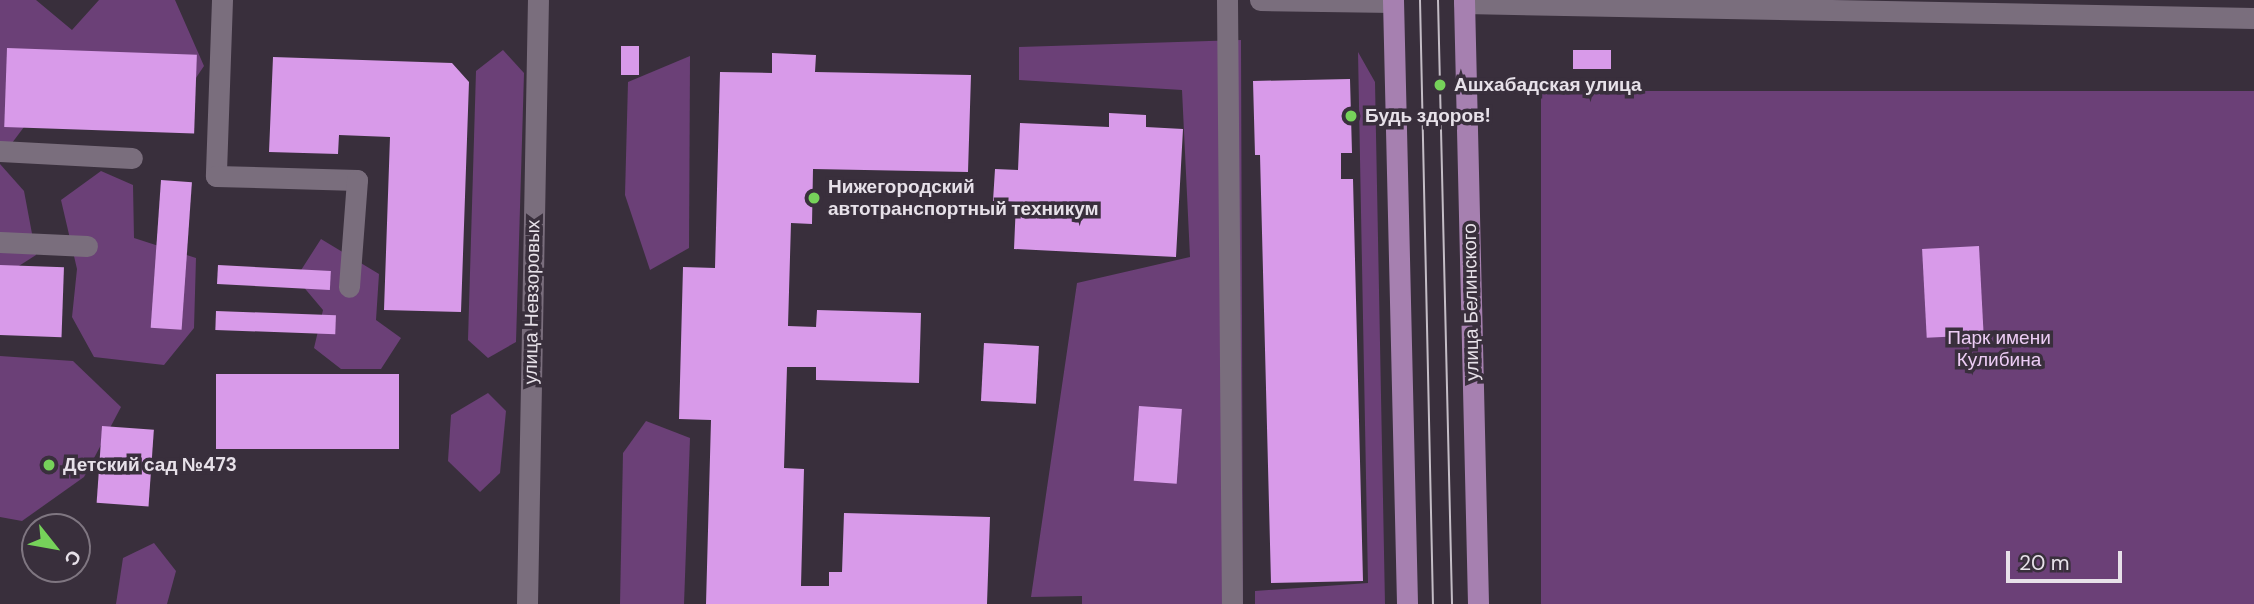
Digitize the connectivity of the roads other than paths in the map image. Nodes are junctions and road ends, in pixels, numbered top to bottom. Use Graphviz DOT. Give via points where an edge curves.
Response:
graph roads {
  1 [pos="222,0"];
  2 [pos="538,0"];
  3 [pos="1227,0"];
  4 [pos="1260,0"];
  5 [pos="1393,1"];
  6 [pos="1464,1"];
  7 [pos="2004,6"];
  8 [pos="2254,18"];
  9 [pos="0,151"];
  10 [pos="132,158"];
  11 [pos="0,242"];
  12 [pos="87,246"];
  13 [pos="349,287"];
  14 [pos="527,604"];
  15 [pos="1232,604"];
  16 [pos="1407,604"];
  17 [pos="1478,604"];
  1 -- 13 [label="street" via="216,176 357,180"];
  2 -- 14 [label="street, улица Невзоровых"];
  3 -- 15 [label="street"];
  4 -- 5 [label="street"];
  5 -- 16 [label="main road"];
  6 -- 7 [label="street"];
  6 -- 17 [label="main road, улица Белинского"];
  7 -- 8 [label="street"];
  9 -- 10 [label="street"];
  11 -- 12 [label="street"];
}
